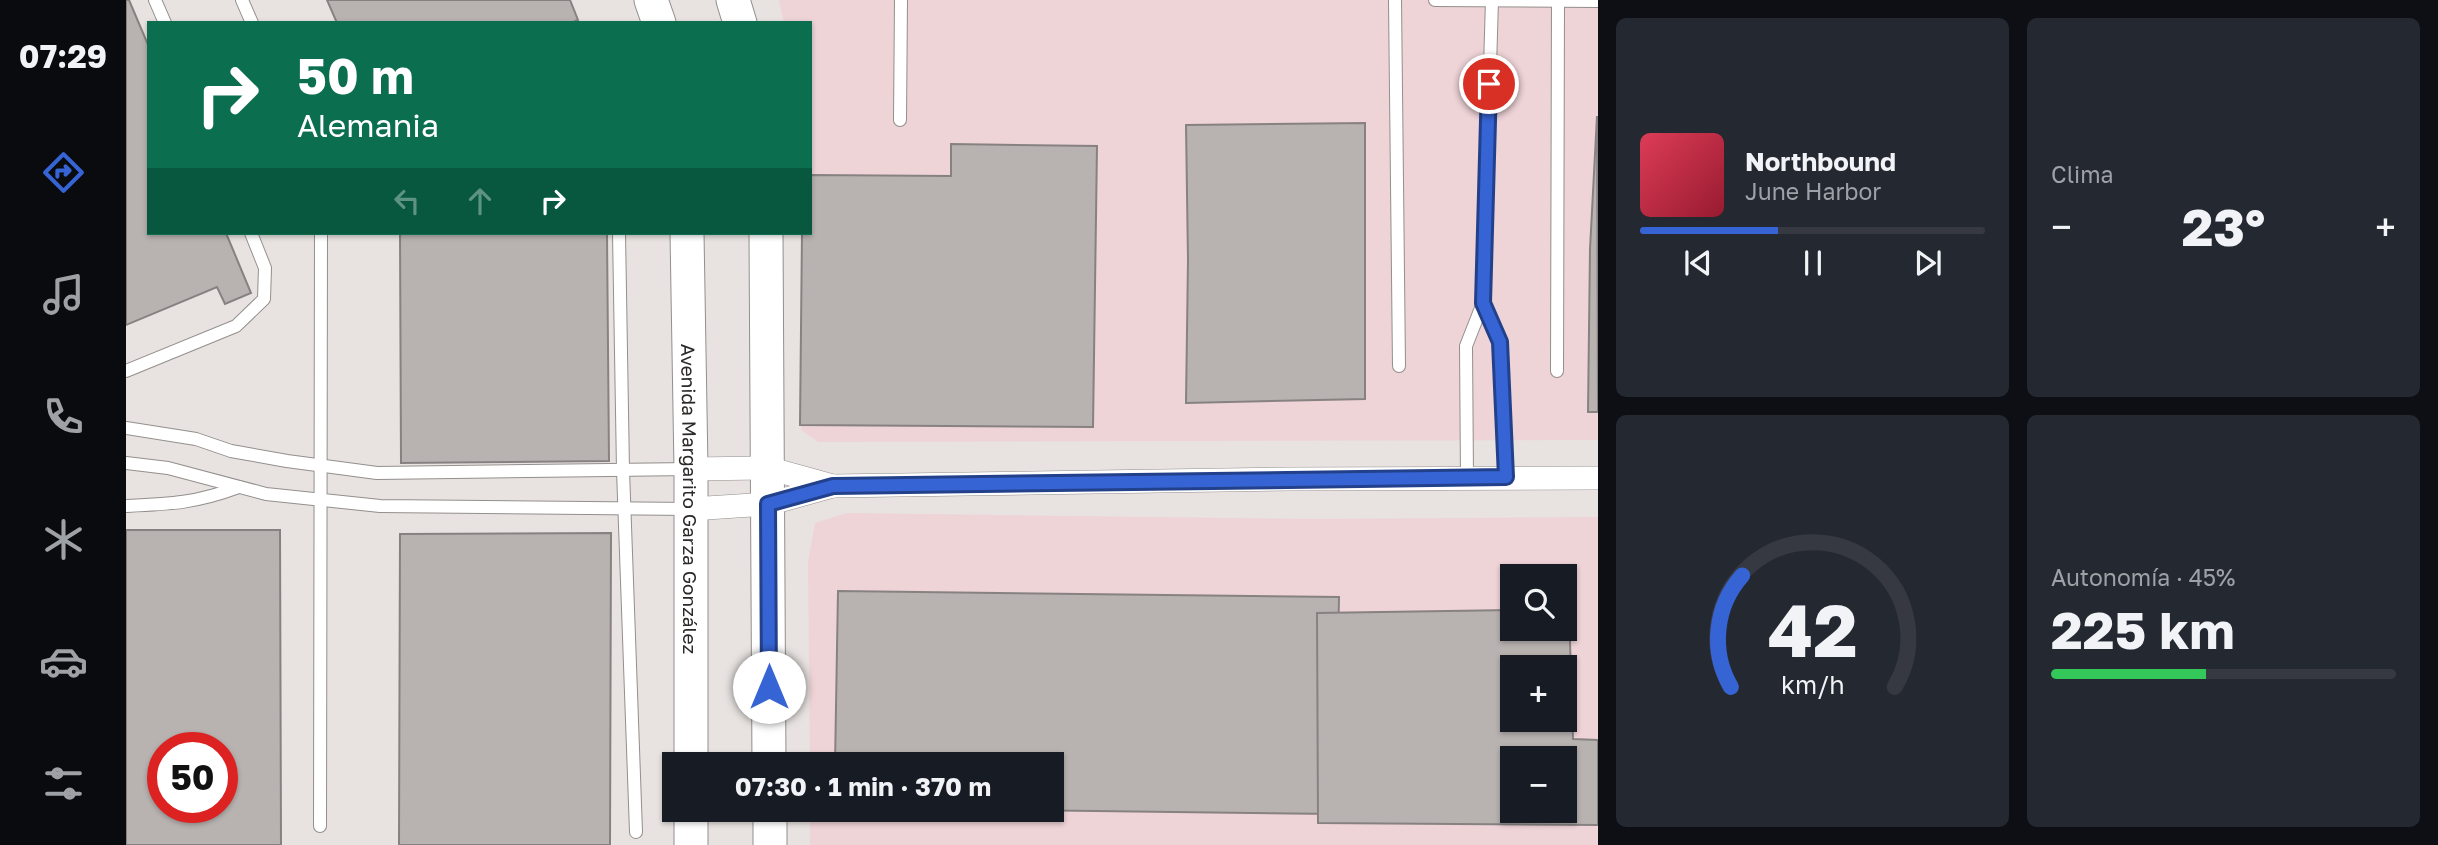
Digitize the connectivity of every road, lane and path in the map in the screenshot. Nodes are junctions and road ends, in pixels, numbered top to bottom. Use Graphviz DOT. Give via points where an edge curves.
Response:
graph roads {
  1 [pos="155,0"];
  2 [pos="243,0"];
  3 [pos="651,0"];
  4 [pos="733,0"];
  5 [pos="901,0"];
  6 [pos="1395,0"];
  7 [pos="1435,0"];
  8 [pos="1492,1"];
  9 [pos="1558,1"];
  10 [pos="1598,1"];
  11 [pos="164,21"];
  12 [pos="251,21"];
  13 [pos="658,21"];
  14 [pos="739,21"];
  15 [pos="900,120"];
  16 [pos="252,235"];
  17 [pos="321,235"];
  18 [pos="619,235"];
  19 [pos="687,235"];
  20 [pos="766,235"];
  21 [pos="1483,303"];
  22 [pos="1398,366"];
  23 [pos="126,371"];
  24 [pos="1557,371"];
  25 [pos="126,428"];
  26 [pos="126,463"];
  27 [pos="320,466"];
  28 [pos="768,468"];
  29 [pos="691,469"];
  30 [pos="623,470"];
  31 [pos="1506,477"];
  32 [pos="1467,478"];
  33 [pos="1598,478"];
  34 [pos="833,486"];
  35 [pos="239,487"];
  36 [pos="320,501"];
  37 [pos="768,504"];
  38 [pos="126,506"];
  39 [pos="625,509"];
  40 [pos="691,509"];
  41 [pos="691,752"];
  42 [pos="769,752"];
  43 [pos="691,822"];
  44 [pos="770,822"];
  45 [pos="320,826"];
  46 [pos="636,832"];
  47 [pos="691,845"];
  48 [pos="770,845"];
  1 -- 11 [label="lane"];
  2 -- 12 [label="lane"];
  3 -- 13 [label="main road"];
  4 -- 14 [label="main road"];
  5 -- 15 [label="lane"];
  6 -- 22 [label="lane"];
  7 -- 8 [label="lane"];
  8 -- 9 [label="lane"];
  8 -- 21 [label="lane"];
  9 -- 10 [label="lane"];
  9 -- 24 [label="lane"];
  16 -- 23 [label="lane" via="265,268 264,299 236,326"];
  17 -- 27 [label="lane"];
  18 -- 30 [label="lane"];
  19 -- 29 [label="main road, Avenida Margarito Garza González"];
  20 -- 28 [label="main road"];
  21 -- 31 [label="lane" via="1500,342"];
  21 -- 32 [label="lane" via="1466,346"];
  25 -- 27 [label="lane"];
  26 -- 35 [label="lane" via="168,468"];
  27 -- 30 [label="lane" via="377,473"];
  27 -- 36 [label="lane"];
  28 -- 29 [label="street"];
  28 -- 34 [label="street"];
  28 -- 37 [label="main road"];
  29 -- 30 [label="lane"];
  29 -- 40 [label="main road, Avenida Margarito Garza González"];
  30 -- 39 [label="lane"];
  31 -- 32 [label="street"];
  31 -- 33 [label="street"];
  32 -- 34 [label="street"];
  34 -- 37 [label="street"];
  35 -- 36 [label="lane"];
  35 -- 38 [label="lane" via="178,504"];
  36 -- 39 [label="lane"];
  36 -- 45 [label="lane"];
  37 -- 40 [label="street"];
  37 -- 42 [label="main road"];
  39 -- 40 [label="lane"];
  39 -- 46 [label="lane"];
  40 -- 41 [label="main road, Avenida Margarito Garza González"];
  43 -- 47 [label="main road"];
  44 -- 48 [label="main road"];
}
